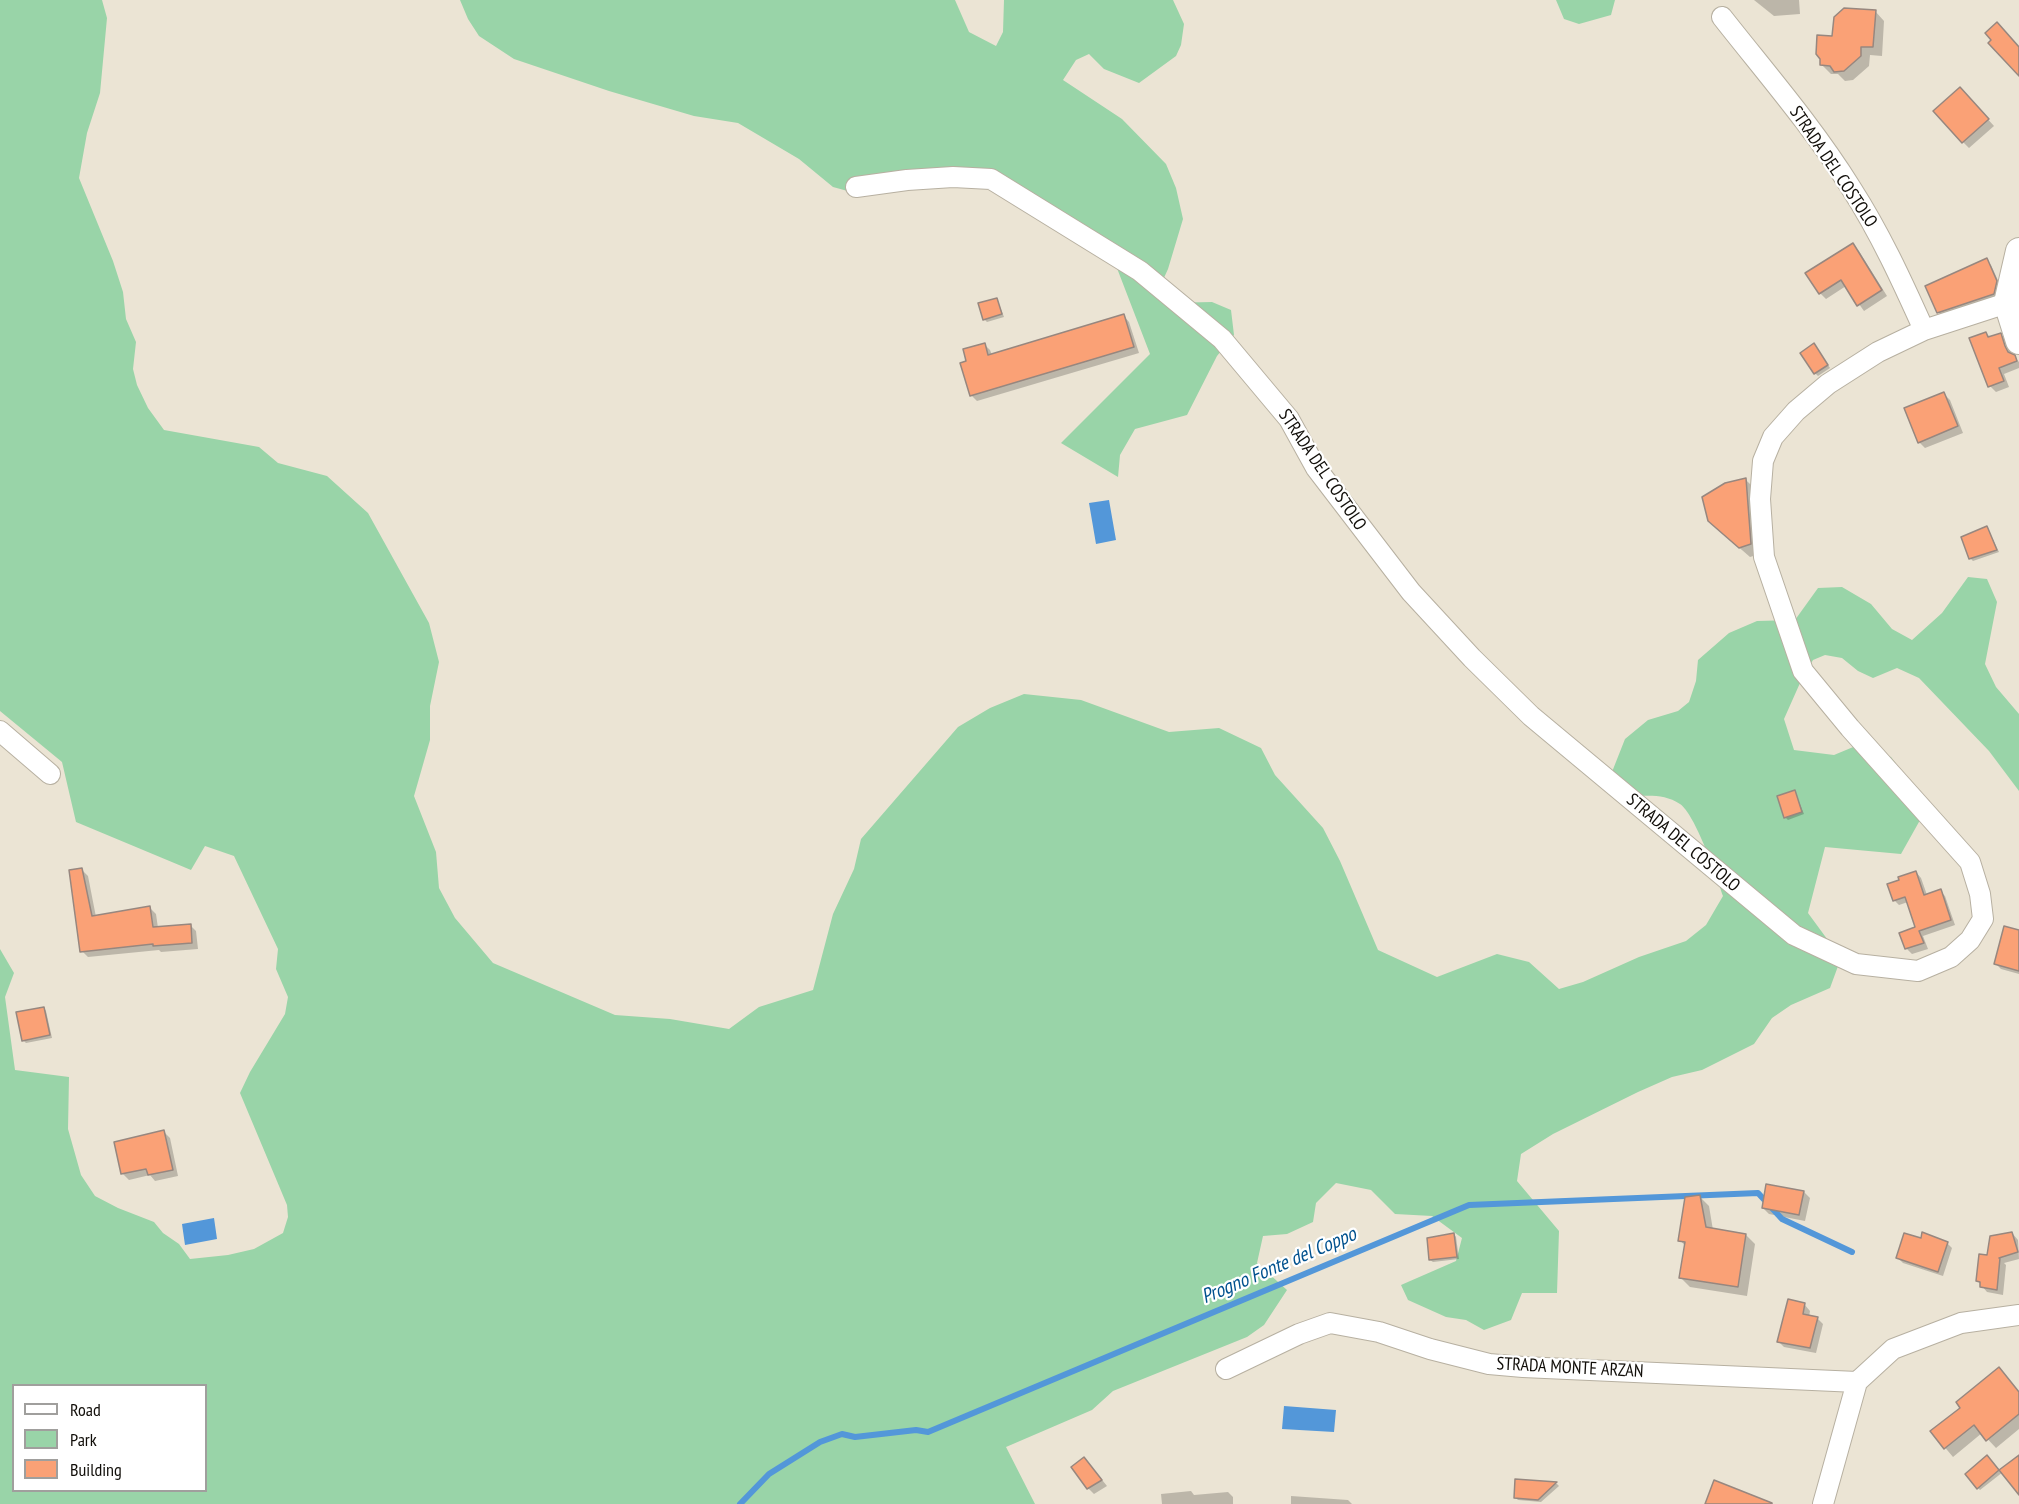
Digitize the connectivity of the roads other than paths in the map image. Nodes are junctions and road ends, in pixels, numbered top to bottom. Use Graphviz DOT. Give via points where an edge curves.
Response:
graph roads {
  1 [pos="1722,17"];
  2 [pos="856,187"];
  3 [pos="2019,250"];
  4 [pos="2007,303"];
  5 [pos="1924,330"];
  6 [pos="2019,341"];
  7 [pos="0,731"];
  8 [pos="50,774"];
  9 [pos="2019,1315"];
  10 [pos="1226,1369"];
  11 [pos="1857,1382"];
  12 [pos="1824,1504"];
  1 -- 5 [label="street, STRADA DEL COSTOLO" via="1806,122 1851,188 1891,258"];
  2 -- 5 [label="street, STRADA DEL COSTOLO" via="953,177 992,179 1140,271 1222,339 1289,419 1316,468 1411,592 1531,716 1794,935 1856,964 1918,971 1951,957 1970,940 1983,919 1970,862 1803,671 1764,557 1760,499 1763,461 1773,437 1796,411 1828,384 1878,352"];
  3 -- 4 [label="street"];
  4 -- 5 [label="street, STRADA DEL COSTOLO"];
  4 -- 6 [label="street"];
  7 -- 8 [label="street"];
  9 -- 11 [label="street" via="1961,1323 1893,1349"];
  10 -- 11 [label="street, STRADA MONTE ARZAN" via="1330,1323 1379,1332 1489,1364"];
  11 -- 12 [label="street"];
}
